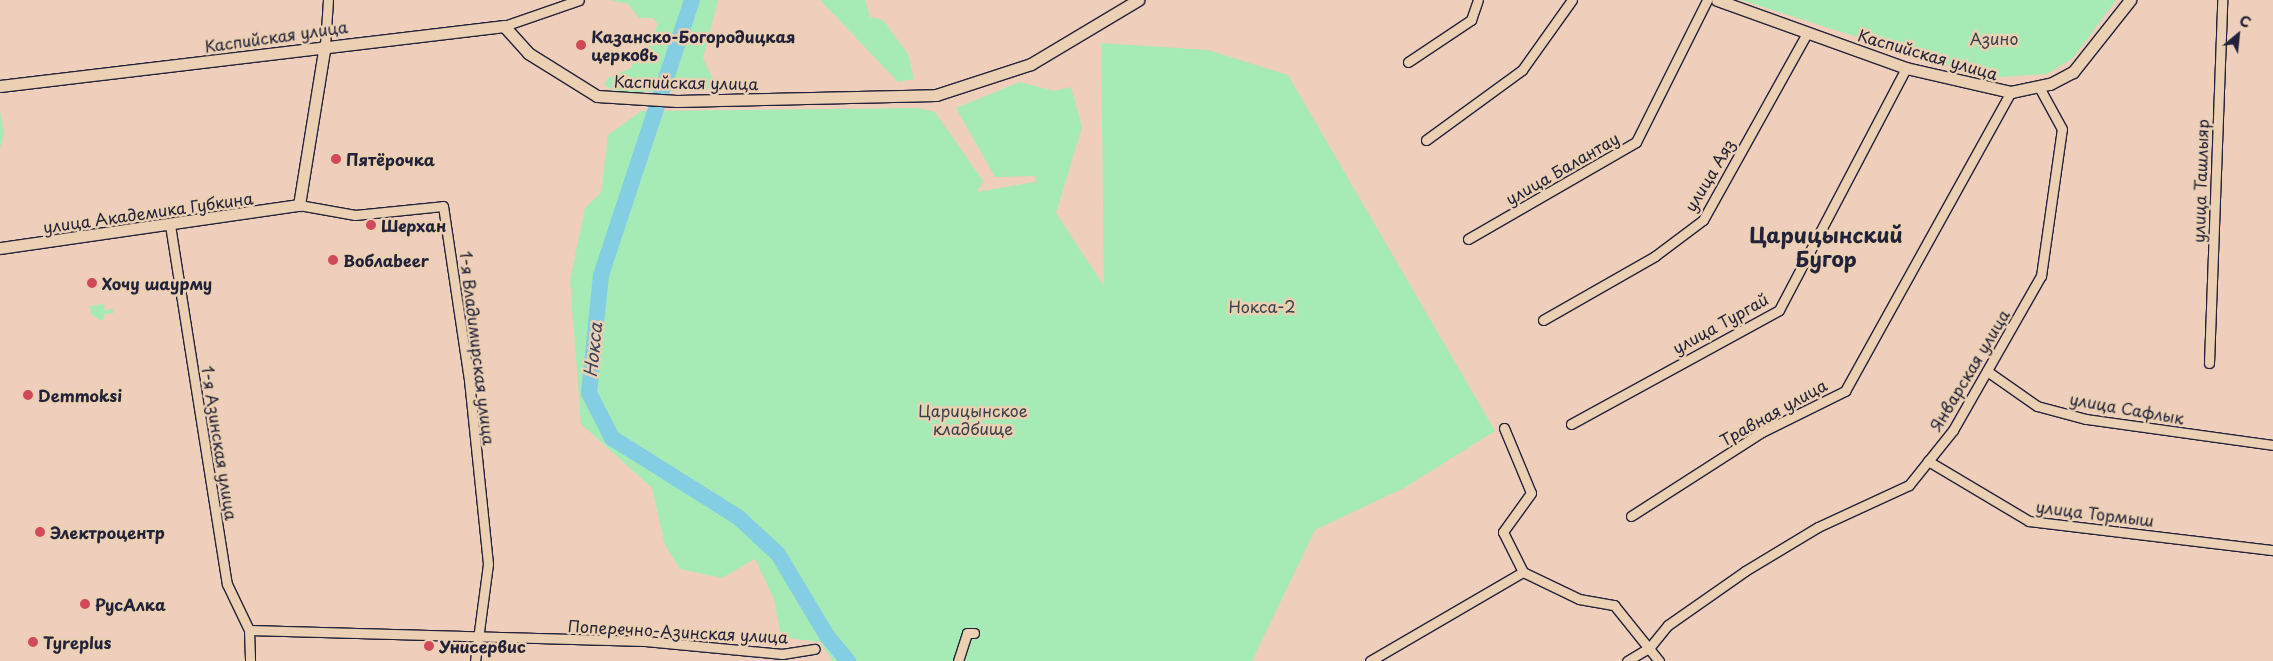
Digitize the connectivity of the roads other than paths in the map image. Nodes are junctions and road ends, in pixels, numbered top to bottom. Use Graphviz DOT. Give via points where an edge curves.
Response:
graph roads {
  1 [pos="328,0"];
  2 [pos="579,0"];
  3 [pos="1138,0"];
  4 [pos="1478,0"];
  5 [pos="1572,0"];
  6 [pos="1707,0"];
  7 [pos="1717,0"];
  8 [pos="2130,0"];
  9 [pos="2222,0"];
  10 [pos="504,26"];
  11 [pos="1806,35"];
  12 [pos="326,45"];
  13 [pos="1408,62"];
  14 [pos="1906,68"];
  15 [pos="0,86"];
  16 [pos="2039,87"];
  17 [pos="2011,92"];
  18 [pos="1426,140"];
  19 [pos="299,206"];
  20 [pos="170,225"];
  21 [pos="1468,239"];
  22 [pos="0,248"];
  23 [pos="1543,320"];
  24 [pos="2209,363"];
  25 [pos="1987,371"];
  26 [pos="1571,424"];
  27 [pos="1504,428"];
  28 [pos="2273,445"];
  29 [pos="1928,461"];
  30 [pos="1631,516"];
  31 [pos="2273,550"];
  32 [pos="1523,572"];
  33 [pos="248,630"];
  34 [pos="974,633"];
  35 [pos="479,638"];
  36 [pos="1650,646"];
  37 [pos="815,649"];
  38 [pos="250,661"];
  39 [pos="475,661"];
  40 [pos="958,661"];
  41 [pos="1370,661"];
  42 [pos="1627,661"];
  43 [pos="1659,661"];
  1 -- 12 [label="street"];
  2 -- 10 [label="street"];
  3 -- 10 [label="street, Каспийская улица" via="1031,64 936,95 677,101 630,101 597,96 564,78 528,52"];
  4 -- 13 [label="street" via="1471,20"];
  5 -- 18 [label="street" via="1522,70"];
  6 -- 21 [label="street, улица Балантау" via="1636,142"];
  7 -- 11 [label="street, Каспийская улица"];
  8 -- 16 [label="street, Каспийская улица" via="2073,72"];
  9 -- 24 [label="street, улица Ташлыяр"];
  10 -- 12 [label="street, Каспийская улица"];
  11 -- 14 [label="street, Каспийская улица"];
  11 -- 23 [label="street, улица Аяз" via="1703,220 1655,256"];
  12 -- 15 [label="street, Каспийская улица"];
  12 -- 19 [label="street"];
  14 -- 17 [label="street, Каспийская улица"];
  14 -- 26 [label="street, улица Тургай" via="1779,310"];
  16 -- 17 [label="street, Каспийская улица"];
  16 -- 25 [label="street, Январская улица" via="2062,129 2041,276"];
  17 -- 30 [label="street, Травная улица" via="1845,390 1762,432"];
  19 -- 20 [label="street, улица Академика Губкина"];
  19 -- 35 [label="street, 1-я Владимирская улица" via="355,215 443,206 469,380 488,564"];
  20 -- 22 [label="street, улица Академика Губкина"];
  20 -- 33 [label="street, 1-я Азинская улица" via="227,584"];
  25 -- 28 [label="street, улица Сафлык" via="2037,406 2086,419"];
  25 -- 29 [label="street, Январская улица" via="1952,430"];
  27 -- 32 [label="street" via="1531,493 1503,532"];
  29 -- 31 [label="street, улица Тормыш" via="2029,521"];
  29 -- 36 [label="street, Январская улица" via="1909,485 1818,527 1745,571 1668,626"];
  32 -- 36 [label="street" via="1579,599 1614,605"];
  32 -- 41 [label="street"];
  33 -- 35 [label="street, Поперечно-Азинская улица"];
  33 -- 38 [label="street, 1-я Азинская улица"];
  34 -- 40 [label="street" via="967,633"];
  35 -- 37 [label="street, Поперечно-Азинская улица" via="645,642 782,654"];
  35 -- 39 [label="street"];
  36 -- 42 [label="street, Январская улица"];
  36 -- 43 [label="street"];
}
